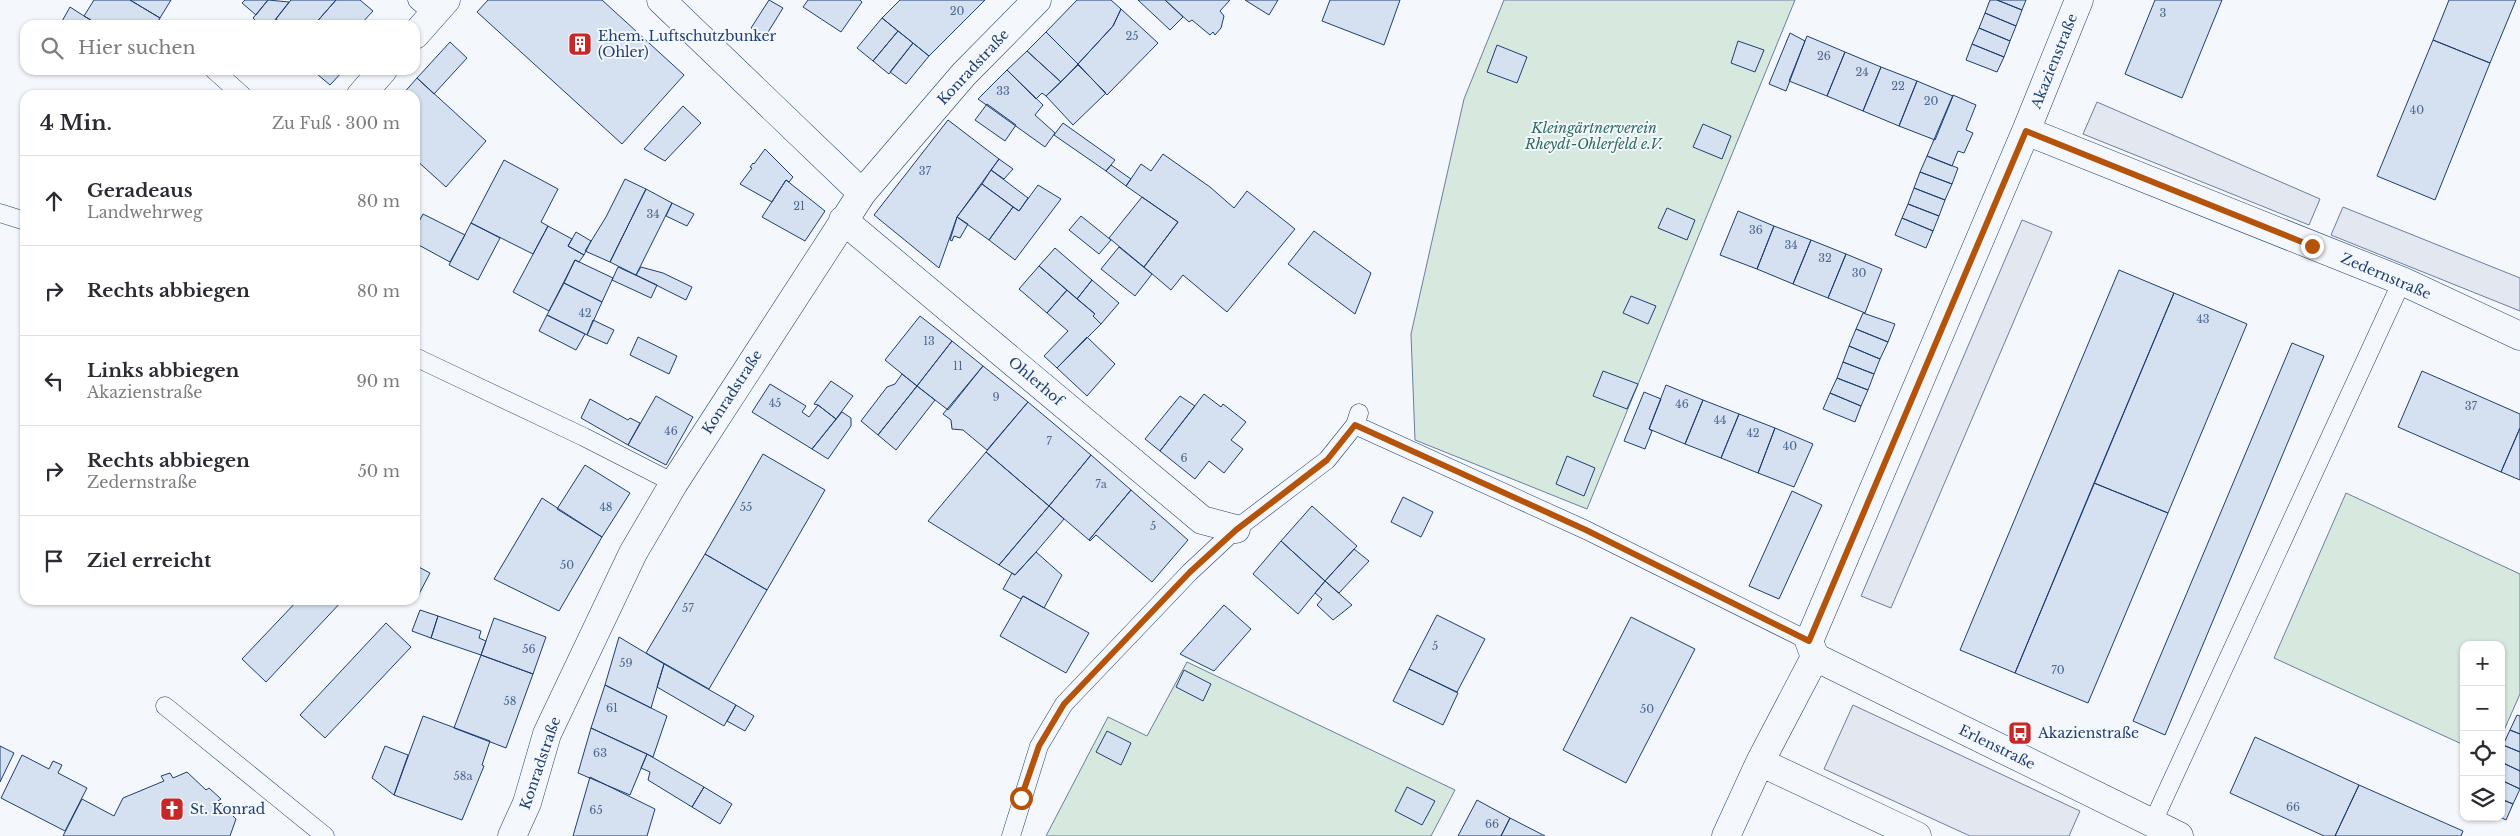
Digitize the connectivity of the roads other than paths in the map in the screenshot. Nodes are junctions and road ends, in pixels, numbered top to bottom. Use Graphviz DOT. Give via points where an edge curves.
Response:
graph roads {
  1 [pos="661,0"];
  2 [pos="1037,0"];
  3 [pos="2079,0"];
  4 [pos="432,5"];
  5 [pos="420,26"];
  6 [pos="220,75"];
  7 [pos="379,75"];
  8 [pos="236,90"];
  9 [pos="365,90"];
  10 [pos="2026,131"];
  11 [pos="862,193"];
  12 [pos="0,213"];
  13 [pos="20,219"];
  14 [pos="843,220"];
  15 [pos="2402,281"];
  16 [pos="2520,336"];
  17 [pos="420,360"];
  18 [pos="674,482"];
  19 [pos="1236,530"];
  20 [pos="1812,649"];
  21 [pos="165,706"];
  22 [pos="1760,762"];
  23 [pos="2140,826"];
  24 [pos="325,836"];
  25 [pos="512,836"];
  26 [pos="1011,836"];
  27 [pos="1726,836"];
  28 [pos="1917,836"];
  29 [pos="2179,836"];
  1 -- 11 [label="street"];
  2 -- 11 [label="street, Konradstraße" via="964,74"];
  3 -- 10 [label="street, Akazienstraße"];
  4 -- 5 [label="street"];
  6 -- 8 [label="lane"];
  7 -- 9 [label="street"];
  10 -- 15 [label="street, Zedernstraße"];
  10 -- 20 [label="street, Akazienstraße"];
  11 -- 14 [label="street, Konradstraße"];
  12 -- 13 [label="lane"];
  14 -- 18 [label="street, Konradstraße"];
  14 -- 19 [label="street, Ohlerhof" via="1202,520"];
  15 -- 16 [label="street, Zedernstraße"];
  15 -- 23 [label="lane"];
  17 -- 18 [label="lane"];
  18 -- 25 [label="street, Konradstraße" via="633,553 547,734 527,803"];
  19 -- 20 [label="lane" via="1327,460 1357,419 1586,530"];
  19 -- 26 [label="lane" via="1190,572 1064,704 1039,746"];
  20 -- 22 [label="street, Akazienstraße"];
  20 -- 23 [label="street, Erlenstraße"];
  21 -- 24 [label="lane"];
  22 -- 27 [label="street, Akazienstraße"];
  22 -- 28 [label="street"];
  23 -- 29 [label="street, Erlenstraße"];
}
